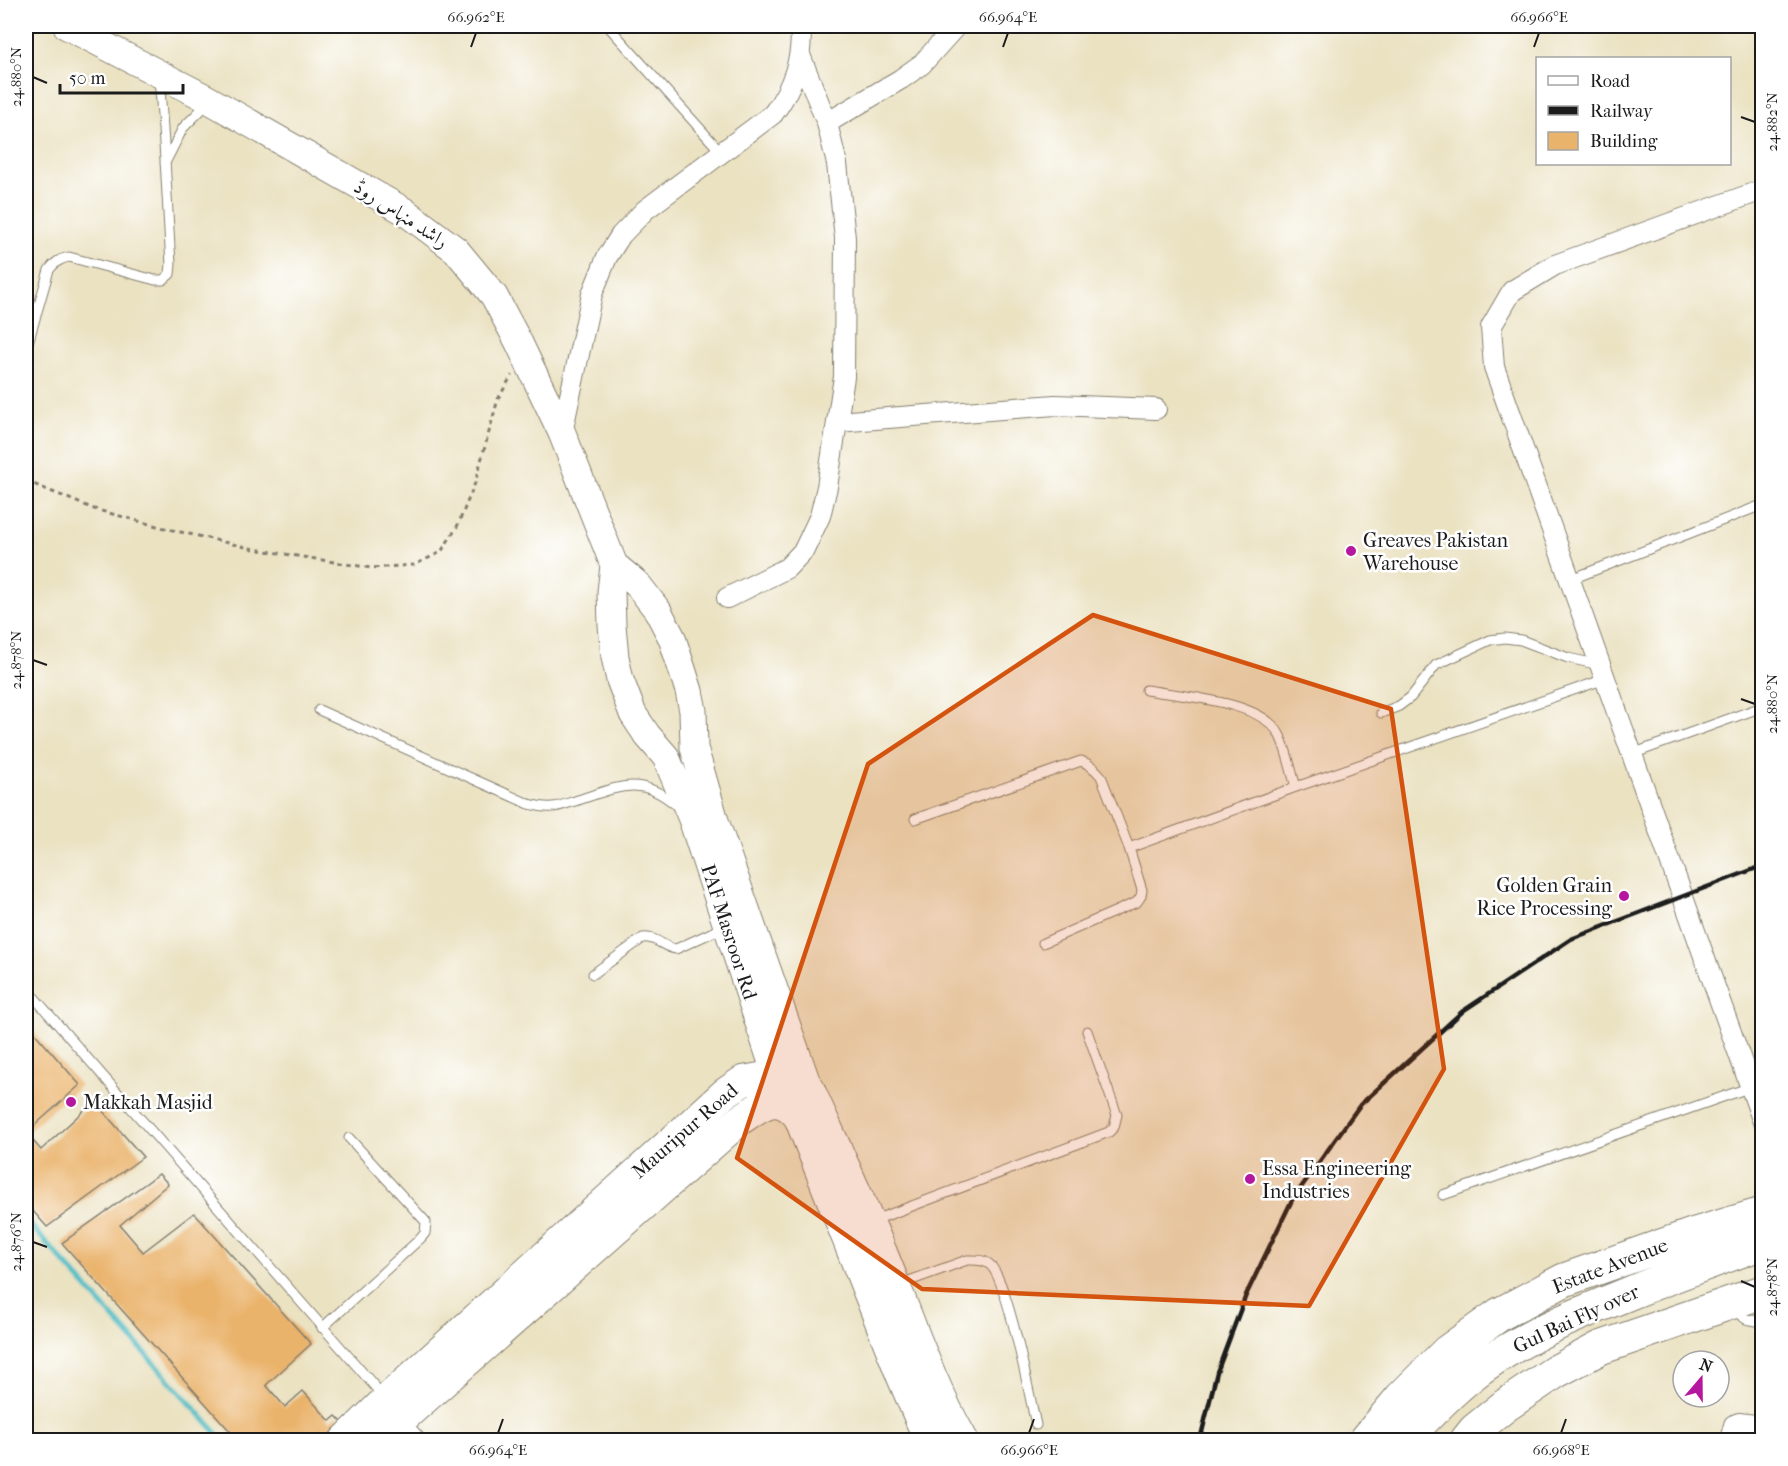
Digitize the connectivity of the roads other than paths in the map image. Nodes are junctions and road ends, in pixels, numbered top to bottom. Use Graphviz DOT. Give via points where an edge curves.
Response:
graph roads {
  1 [pos="67,26"];
  2 [pos="608,26"];
  3 [pos="800,26"];
  4 [pos="956,26"];
  5 [pos="800,56"];
  6 [pos="159,74"];
  7 [pos="210,101"];
  8 [pos="827,123"];
  9 [pos="721,152"];
  10 [pos="164,165"];
  11 [pos="1762,190"];
  12 [pos="26,350"];
  13 [pos="1156,409"];
  14 [pos="837,422"];
  15 [pos="562,433"];
  16 [pos="1762,505"];
  17 [pos="614,565"];
  18 [pos="1569,580"];
  19 [pos="728,598"];
  20 [pos="1602,672"];
  21 [pos="1146,690"];
  22 [pos="1762,707"];
  23 [pos="319,710"];
  24 [pos="1381,713"];
  25 [pos="694,748"];
  26 [pos="1632,754"];
  27 [pos="666,757"];
  28 [pos="1296,787"];
  29 [pos="692,819"];
  30 [pos="915,819"];
  31 [pos="1129,848"];
  32 [pos="738,922"];
  33 [pos="1043,943"];
  34 [pos="593,974"];
  35 [pos="26,988"];
  36 [pos="1087,1031"];
  37 [pos="776,1075"];
  38 [pos="1752,1084"];
  39 [pos="799,1096"];
  40 [pos="1762,1119"];
  41 [pos="349,1138"];
  42 [pos="1443,1195"];
  43 [pos="1762,1214"];
  44 [pos="870,1222"];
  45 [pos="1762,1243"];
  46 [pos="1762,1265"];
  47 [pos="1713,1284"];
  48 [pos="896,1286"];
  49 [pos="1762,1292"];
  50 [pos="1762,1322"];
  51 [pos="322,1328"];
  52 [pos="394,1409"];
  53 [pos="1036,1425"];
  54 [pos="1762,1426"];
  55 [pos="345,1440"];
  56 [pos="378,1440"];
  57 [pos="422,1440"];
  58 [pos="932,1440"];
  59 [pos="963,1440"];
  60 [pos="1366,1440"];
  61 [pos="1404,1440"];
  62 [pos="1434,1440"];
  63 [pos="1467,1440"];
  64 [pos="1730,1440"];
  1 -- 6 [label="main road, راشد منہاس روڈ"];
  2 -- 9 [label="lane"];
  3 -- 5 [label="street"];
  4 -- 8 [label="street" via="922,64"];
  5 -- 8 [label="street"];
  5 -- 9 [label="street" via="786,94 773,114"];
  6 -- 7 [label="main road, راشد منہاس روڈ"];
  6 -- 10 [label="lane"];
  7 -- 10 [label="lane" via="183,128"];
  7 -- 15 [label="main road, راشد منہاس روڈ" via="404,211 456,250 494,296"];
  8 -- 14 [label="street" via="837,164 845,238 844,376"];
  9 -- 15 [label="street" via="645,210 607,256 592,294"];
  10 -- 12 [label="lane" via="170,274 155,280 69,257 61,259 49,270"];
  11 -- 18 [label="street" via="1555,265 1512,291 1491,327 1494,368"];
  13 -- 14 [label="street" via="1055,405"];
  14 -- 19 [label="street" via="820,516 804,550 787,568"];
  15 -- 17 [label="main road, راشد منہاس روڈ"];
  16 -- 18 [label="lane"];
  17 -- 25 [label="main road, راشد منہاس روڈ" via="638,585 672,638 689,691"];
  17 -- 27 [label="main road, راشد منہاس روڈ" via="612,625 621,680 633,714"];
  18 -- 20 [label="street"];
  20 -- 24 [label="lane" via="1521,640 1490,640 1436,665 1411,697"];
  20 -- 26 [label="street"];
  20 -- 28 [label="lane"];
  21 -- 28 [label="lane" via="1238,706 1262,716 1278,733"];
  22 -- 26 [label="lane"];
  23 -- 29 [label="lane" via="529,804 555,807 625,785 641,786 668,798"];
  25 -- 32 [label="main road, PAF Masroor Rd"];
  26 -- 38 [label="street"];
  27 -- 29 [label="main road, PAF Masroor Rd"];
  28 -- 31 [label="lane"];
  29 -- 32 [label="main road, PAF Masroor Rd"];
  30 -- 31 [label="lane" via="1081,761 1101,776"];
  31 -- 33 [label="lane" via="1142,890 1137,902"];
  32 -- 34 [label="lane" via="676,949 643,938"];
  32 -- 37 [label="main road, PAF Masroor Rd"];
  32 -- 39 [label="main road, PAF Masroor Rd"];
  35 -- 51 [label="lane"];
  36 -- 44 [label="lane" via="1117,1115 1109,1132"];
  37 -- 39 [label="main road, Mauripur Road" via="798,1080"];
  37 -- 52 [label="main road, Mauripur Road" via="743,1081 725,1093"];
  38 -- 40 [label="street"];
  38 -- 42 [label="lane"];
  39 -- 44 [label="main road"];
  39 -- 52 [label="main road, Mauripur Road" via="760,1106 740,1120"];
  39 -- 58 [label="main road" via="799,1118 914,1405"];
  41 -- 51 [label="lane" via="426,1222 426,1227 421,1238"];
  43 -- 60 [label="highway, Estate Avenue" via="1564,1280 1500,1314 1447,1352"];
  44 -- 48 [label="main road"];
  45 -- 47 [label="highway"];
  46 -- 47 [label="highway"];
  47 -- 49 [label="highway"];
  47 -- 50 [label="lane" via="1746,1319"];
  47 -- 61 [label="highway, Gul Bai Fly over" via="1590,1308 1522,1341 1470,1376"];
  47 -- 62 [label="highway, Gul Bai Fly over" via="1596,1329 1535,1359 1487,1389"];
  47 -- 63 [label="highway" via="1555,1372 1506,1405"];
  48 -- 53 [label="lane" via="967,1260 989,1263 996,1271 1013,1320"];
  48 -- 59 [label="main road" via="945,1409"];
  51 -- 52 [label="lane"];
  52 -- 55 [label="main road, Mauripur Road"];
  52 -- 56 [label="main road, Mauripur Road"];
  52 -- 57 [label="lane"];
  54 -- 64 [label="street" via="1734,1425"];
}
